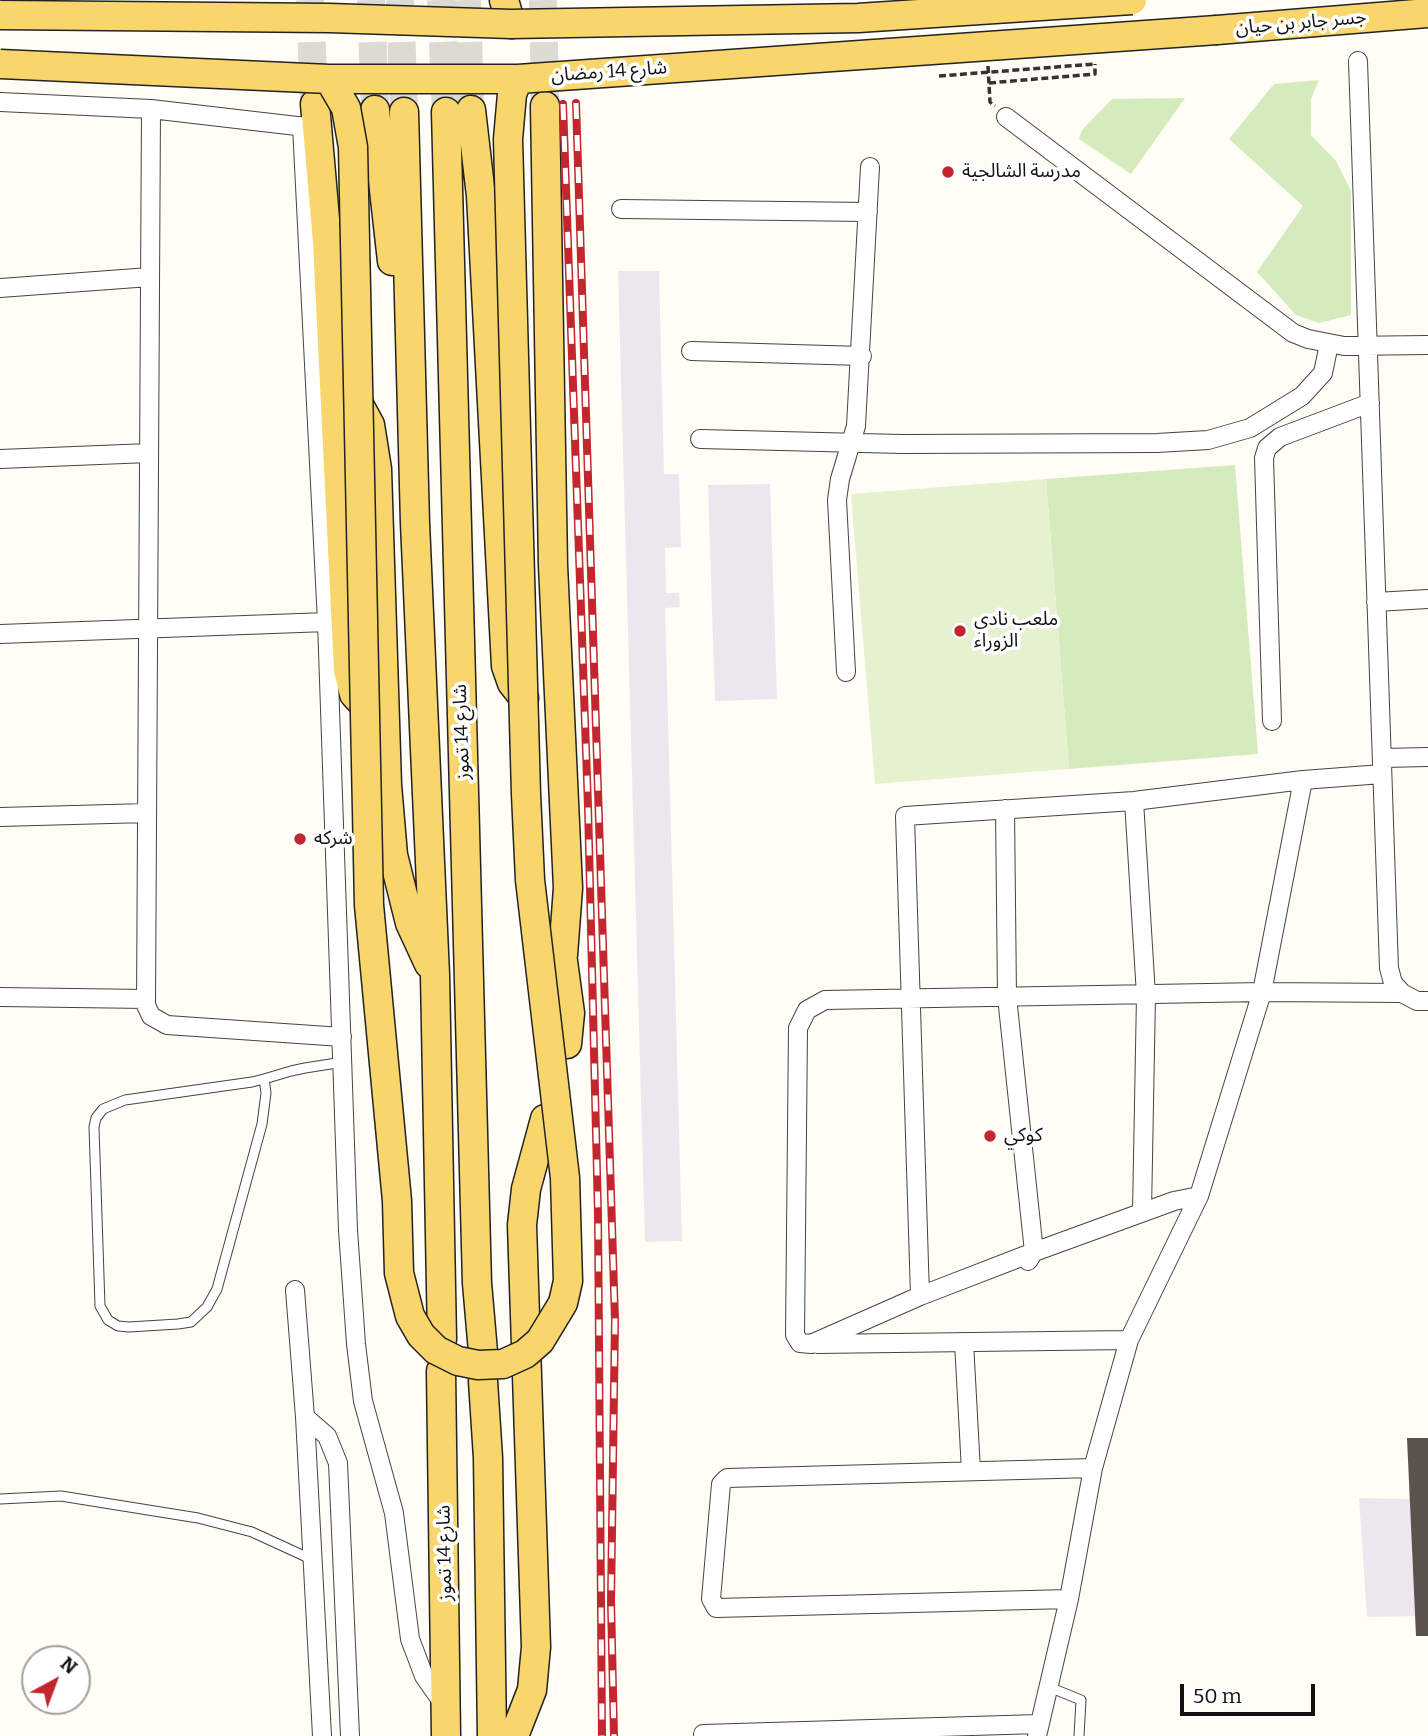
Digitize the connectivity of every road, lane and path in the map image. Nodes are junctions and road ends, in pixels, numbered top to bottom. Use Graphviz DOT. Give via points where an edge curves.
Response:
graph roads {
  1 [pos="1132,0"];
  2 [pos="335,9"];
  3 [pos="508,12"];
  4 [pos="1428,13"];
  5 [pos="0,15"];
  6 [pos="1217,30"];
  7 [pos="1428,31"];
  8 [pos="1358,61"];
  9 [pos="0,64"];
  10 [pos="939,76"];
  11 [pos="329,79"];
  12 [pos="518,79"];
  13 [pos="989,83"];
  14 [pos="0,102"];
  15 [pos="545,106"];
  16 [pos="151,108"];
  17 [pos="375,110"];
  18 [pos="404,113"];
  19 [pos="1006,117"];
  20 [pos="312,120"];
  21 [pos="870,167"];
  22 [pos="621,209"];
  23 [pos="868,212"];
  24 [pos="150,277"];
  25 [pos="0,288"];
  26 [pos="409,312"];
  27 [pos="1329,344"];
  28 [pos="1428,345"];
  29 [pos="1368,346"];
  30 [pos="691,351"];
  31 [pos="862,356"];
  32 [pos="358,403"];
  33 [pos="1370,403"];
  34 [pos="517,404"];
  35 [pos="700,439"];
  36 [pos="853,442"];
  37 [pos="149,453"];
  38 [pos="0,459"];
  39 [pos="1428,599"];
  40 [pos="1376,602"];
  41 [pos="327,622"];
  42 [pos="148,628"];
  43 [pos="0,634"];
  44 [pos="846,672"];
  45 [pos="524,698"];
  46 [pos="366,707"];
  47 [pos="1272,721"];
  48 [pos="1428,757"];
  49 [pos="1383,766"];
  50 [pos="1303,780"];
  51 [pos="1134,801"];
  52 [pos="1005,809"];
  53 [pos="147,813"];
  54 [pos="0,817"];
  55 [pos="563,956"];
  56 [pos="435,975"];
  57 [pos="1262,992"];
  58 [pos="1402,993"];
  59 [pos="1146,995"];
  60 [pos="0,997"];
  61 [pos="1007,997"];
  62 [pos="909,998"];
  63 [pos="146,999"];
  64 [pos="1428,1001"];
  65 [pos="342,1037"];
  66 [pos="567,1044"];
  67 [pos="344,1062"];
  68 [pos="264,1079"];
  69 [pos="545,1119"];
  70 [pos="1199,1196"];
  71 [pos="1142,1212"];
  72 [pos="1031,1257"];
  73 [pos="295,1290"];
  74 [pos="920,1296"];
  75 [pos="442,1339"];
  76 [pos="1129,1340"];
  77 [pos="964,1342"];
  78 [pos="811,1344"];
  79 [pos="483,1352"];
  80 [pos="441,1371"];
  81 [pos="483,1381"];
  82 [pos="305,1417"];
  83 [pos="1093,1468"];
  84 [pos="971,1471"];
  85 [pos="0,1499"];
  86 [pos="313,1560"];
  87 [pos="1069,1599"];
  88 [pos="1048,1687"];
  89 [pos="447,1708"];
  90 [pos="1038,1730"];
  91 [pos="704,1734"];
  92 [pos="322,1736"];
  93 [pos="350,1736"];
  94 [pos="446,1736"];
  95 [pos="492,1736"];
  96 [pos="514,1736"];
  97 [pos="1079,1736"];
  1 -- 3 [label="main road, bridge" via="858,18"];
  2 -- 3 [label="main road, bridge"];
  2 -- 5 [label="main road, bridge"];
  4 -- 6 [label="main road, جسر جابر بن حيان"];
  6 -- 7 [label="main road"];
  6 -- 12 [label="main road, شارع 14 رمضان, bridge"];
  8 -- 29 [label="street"];
  9 -- 11 [label="main road, شارع 14 رمضان, bridge"];
  10 -- 13 [label="path, bridge" via="1095,64 1095,74"];
  11 -- 12 [label="main road, شارع 14 رمضان, bridge"];
  11 -- 32 [label="main road, bridge" via="346,108 353,136"];
  12 -- 34 [label="main road, bridge" via="508,139"];
  14 -- 16 [label="street"];
  15 -- 55 [label="main road" via="553,565 568,888"];
  16 -- 20 [label="street"];
  16 -- 24 [label="street"];
  17 -- 26 [label="main road" via="390,253"];
  18 -- 26 [label="main road, شارع 14 تموز"];
  19 -- 27 [label="street" via="1273,320 1293,333"];
  20 -- 41 [label="street"];
  20 -- 46 [label="main road" via="340,461 348,670 354,694"];
  21 -- 23 [label="street"];
  22 -- 23 [label="street"];
  23 -- 31 [label="street"];
  24 -- 25 [label="street"];
  24 -- 37 [label="street"];
  26 -- 56 [label="main road, شارع 14 تموز"];
  27 -- 29 [label="street"];
  27 -- 36 [label="street" via="1323,373 1302,396 1250,428 1208,440"];
  28 -- 29 [label="street"];
  29 -- 33 [label="street"];
  30 -- 31 [label="street"];
  31 -- 36 [label="street"];
  32 -- 46 [label="main road, bridge"];
  32 -- 56 [label="main road" via="370,425 377,470 393,855 405,907"];
  33 -- 40 [label="street"];
  33 -- 47 [label="street" via="1280,437 1267,448"];
  34 -- 45 [label="main road, bridge"];
  34 -- 55 [label="main road" via="533,452 545,795"];
  35 -- 36 [label="street"];
  36 -- 44 [label="street" via="837,500"];
  37 -- 38 [label="street"];
  37 -- 42 [label="street"];
  39 -- 40 [label="street"];
  40 -- 49 [label="street"];
  41 -- 42 [label="street"];
  41 -- 65 [label="street"];
  42 -- 43 [label="street"];
  42 -- 53 [label="street"];
  45 -- 46 [label="main road, bridge" via="530,880 565,1178 568,1281 553,1325 525,1354 503,1364 458,1361 436,1350 421,1335 403,1294 369,905"];
  45 -- 79 [label="main road, شارع 14 تموز" via="506,666 481,197 458,111 477,1283"];
  48 -- 49 [label="street"];
  49 -- 50 [label="street"];
  49 -- 58 [label="street" via="1389,968"];
  50 -- 51 [label="street"];
  50 -- 57 [label="street"];
  51 -- 52 [label="street"];
  51 -- 59 [label="street"];
  52 -- 61 [label="street"];
  52 -- 62 [label="street" via="905,816"];
  53 -- 54 [label="street"];
  53 -- 63 [label="street"];
  55 -- 66 [label="main road" via="570,1013"];
  56 -- 75 [label="main road, شارع 14 تموز"];
  57 -- 58 [label="street"];
  57 -- 59 [label="street"];
  57 -- 70 [label="street"];
  58 -- 64 [label="street"];
  59 -- 61 [label="street"];
  59 -- 71 [label="street"];
  60 -- 63 [label="street"];
  61 -- 62 [label="street"];
  61 -- 72 [label="street"];
  62 -- 74 [label="street"];
  62 -- 78 [label="street" via="825,1000 807,1010 798,1028 795,1335 800,1343"];
  63 -- 65 [label="street" via="151,1016 167,1025"];
  65 -- 67 [label="street"];
  67 -- 68 [label="lane"];
  67 -- 89 [label="street" via="351,1287 361,1385 394,1513 410,1639 424,1676"];
  68 -- 68 [label="lane" via="262,1124 217,1289 207,1307 191,1322 178,1324 129,1327 108,1320 100,1306 96,1118 103,1109 125,1100"];
  69 -- 96 [label="main road" via="526,1189 522,1225 536,1647 532,1690"];
  70 -- 71 [label="street"];
  70 -- 76 [label="street"];
  71 -- 72 [label="street"];
  72 -- 74 [label="street"];
  73 -- 82 [label="street"];
  74 -- 78 [label="street"];
  76 -- 77 [label="street"];
  76 -- 83 [label="street"];
  77 -- 78 [label="street"];
  77 -- 84 [label="street"];
  80 -- 89 [label="main road, شارع 14 تموز"];
  81 -- 95 [label="main road"];
  82 -- 86 [label="street"];
  82 -- 93 [label="street" via="327,1436 338,1463"];
  83 -- 84 [label="street"];
  83 -- 87 [label="street"];
  84 -- 87 [label="street" via="723,1480 713,1605"];
  85 -- 86 [label="lane" via="61,1496 198,1518 252,1532"];
  86 -- 92 [label="street"];
  87 -- 88 [label="street"];
  88 -- 90 [label="street"];
  88 -- 97 [label="lane" via="1081,1700"];
  89 -- 94 [label="main road, شارع 14 تموز"];
  90 -- 91 [label="street"];
}
